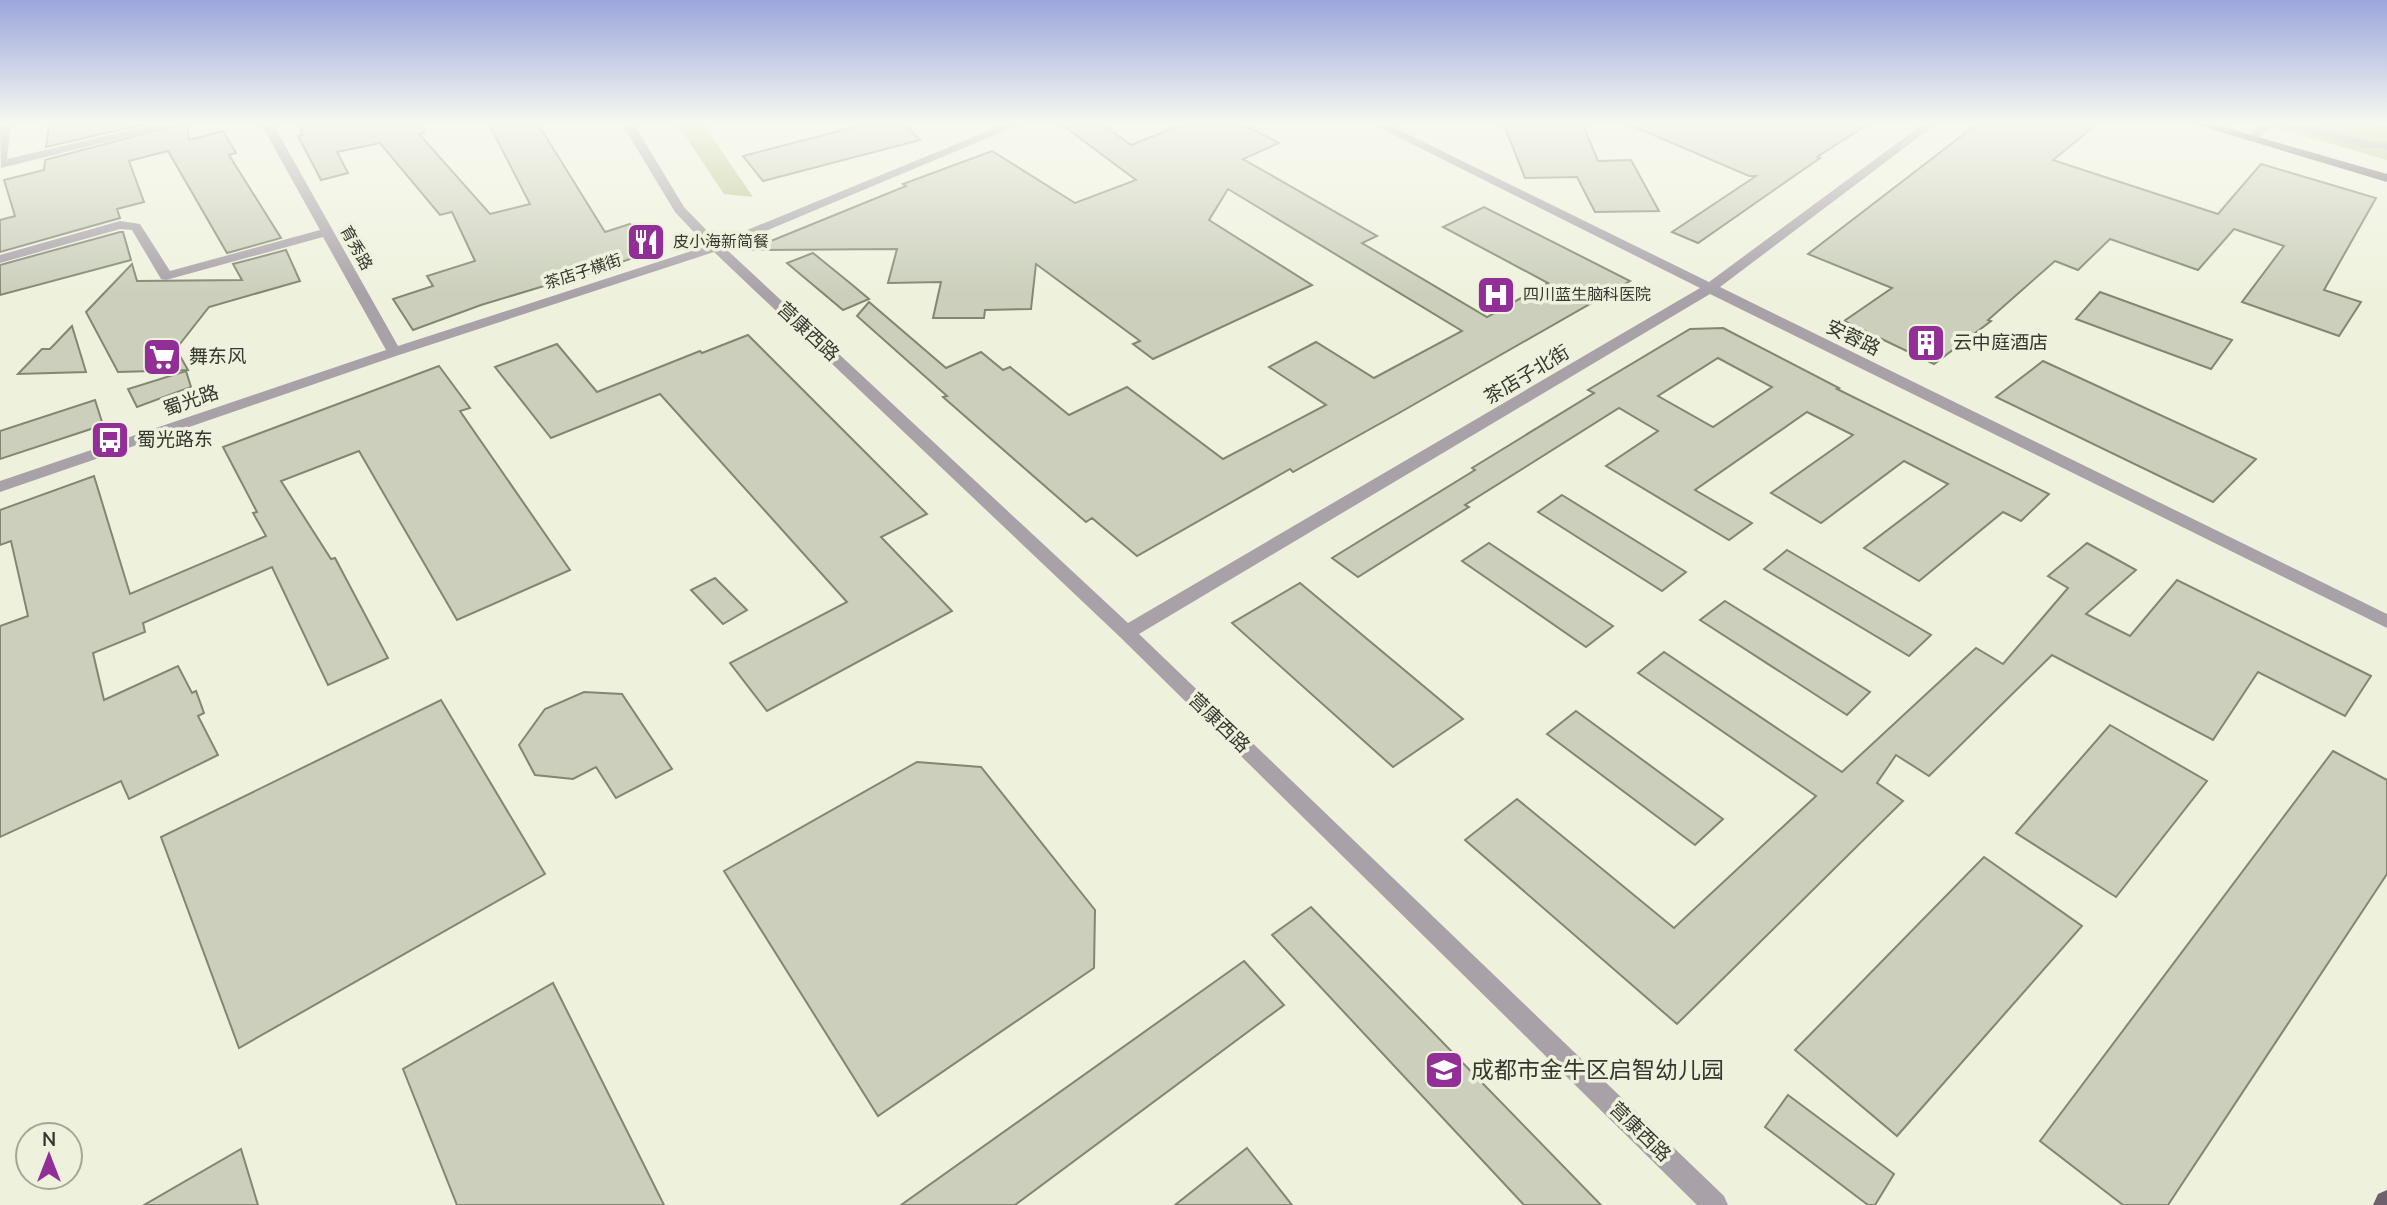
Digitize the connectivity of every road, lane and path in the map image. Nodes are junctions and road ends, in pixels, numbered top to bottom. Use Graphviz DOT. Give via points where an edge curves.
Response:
graph roads {
  1 [pos="298,180"];
  2 [pos="662,180"];
  3 [pos="878,180"];
  4 [pos="1491,180"];
  5 [pos="1855,180"];
  6 [pos="327,232"];
  7 [pos="716,247"];
  8 [pos="0,258"];
  9 [pos="1710,289"];
  10 [pos="394,352"];
  11 [pos="0,486"];
  12 [pos="2387,622"];
  13 [pos="1126,632"];
  14 [pos="1715,1205"];
  1 -- 6 [label="street, 育秀路"];
  2 -- 7 [label="street, 营康西路" via="679,209"];
  3 -- 7 [label="street, 茶店子横街"];
  4 -- 9 [label="street, 安蓉路"];
  5 -- 9 [label="street, 茶店子北街"];
  6 -- 8 [label="street" via="166,275 136,227 120,225"];
  6 -- 10 [label="street, 育秀路"];
  7 -- 10 [label="street, 茶店子横街"];
  7 -- 13 [label="street, 营康西路"];
  9 -- 12 [label="street, 安蓉路"];
  9 -- 13 [label="street, 茶店子北街"];
  10 -- 11 [label="street, 蜀光路"];
  13 -- 14 [label="street, 营康西路"];
}
